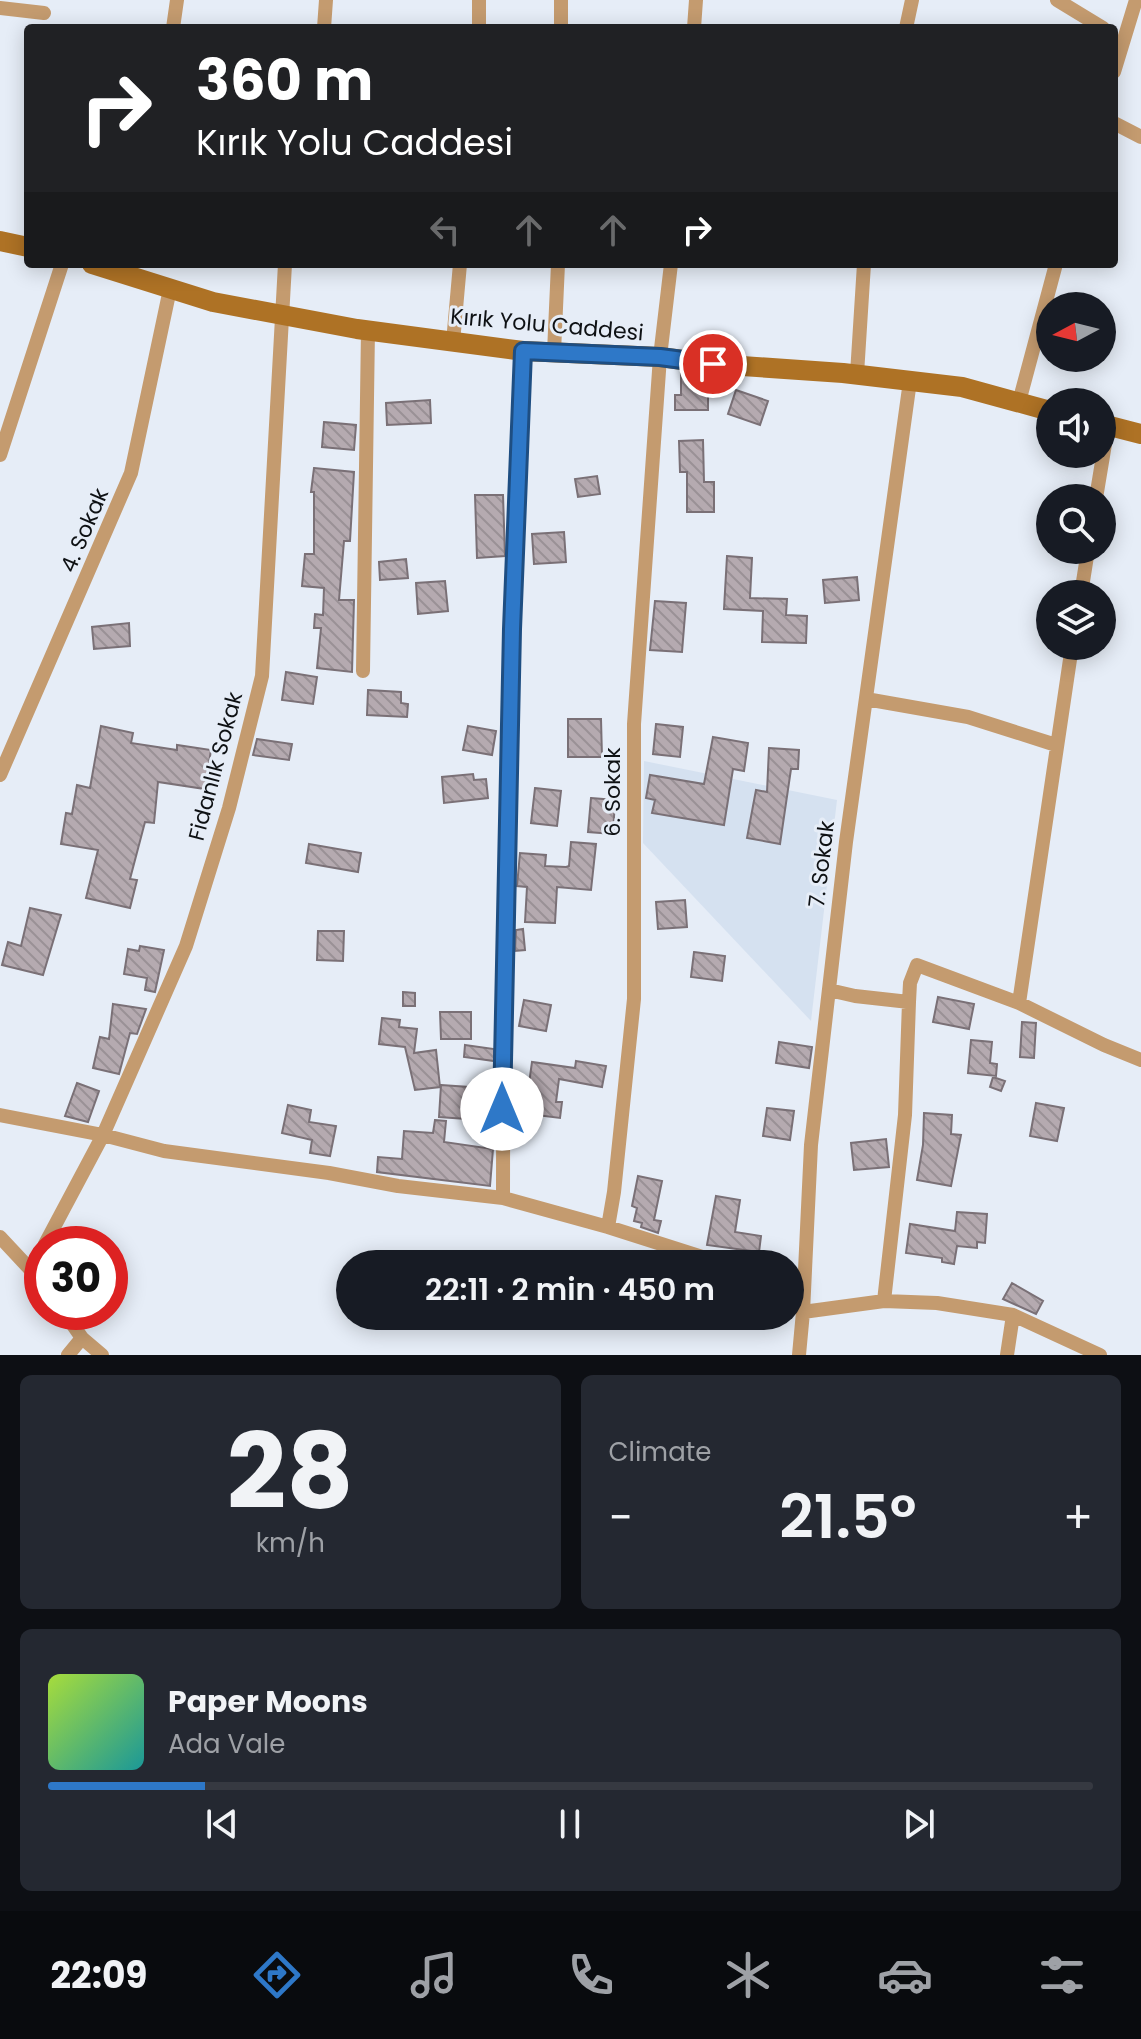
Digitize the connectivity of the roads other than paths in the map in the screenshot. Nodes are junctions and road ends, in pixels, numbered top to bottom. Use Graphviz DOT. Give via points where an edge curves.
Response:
graph roads {
  1 [pos="177,0"];
  2 [pos="326,0"];
  3 [pos="479,0"];
  4 [pos="561,0"];
  5 [pos="696,0"];
  6 [pos="912,0"];
  7 [pos="1057,0"];
  8 [pos="1136,0"];
  9 [pos="0,8"];
  10 [pos="44,13"];
  11 [pos="174,24"];
  12 [pos="324,24"];
  13 [pos="479,24"];
  14 [pos="561,24"];
  15 [pos="694,24"];
  16 [pos="907,24"];
  17 [pos="1096,24"];
  18 [pos="1119,38"];
  19 [pos="1118,125"];
  20 [pos="1141,137"];
  21 [pos="0,241"];
  22 [pos="24,246"];
  23 [pos="61,268"];
  24 [pos="285,268"];
  25 [pos="460,268"];
  26 [pos="558,268"];
  27 [pos="671,268"];
  28 [pos="864,268"];
  29 [pos="1055,268"];
  30 [pos="136,271"];
  31 [pos="170,289"];
  32 [pos="281,316"];
  33 [pos="368,330"];
  34 [pos="453,342"];
  35 [pos="523,351"];
  36 [pos="554,352"];
  37 [pos="660,357"];
  38 [pos="857,374"];
  39 [pos="910,381"];
  40 [pos="1019,402"];
  41 [pos="1036,407"];
  42 [pos="1116,428"];
  43 [pos="1141,434"];
  44 [pos="0,455"];
  45 [pos="1070,660"];
  46 [pos="363,671"];
  47 [pos="866,699"];
  48 [pos="1056,745"];
  49 [pos="0,775"];
  50 [pos="829,990"];
  51 [pos="909,1002"];
  52 [pos="1019,1003"];
  53 [pos="1141,1060"];
  54 [pos="0,1115"];
  55 [pos="103,1135"];
  56 [pos="503,1198"];
  57 [pos="55,1226"];
  58 [pos="608,1227"];
  59 [pos="0,1237"];
  60 [pos="680,1250"];
  61 [pos="800,1250"];
  62 [pos="24,1262"];
  63 [pos="884,1301"];
  64 [pos="804,1312"];
  65 [pos="1013,1315"];
  66 [pos="76,1330"];
  67 [pos="801,1330"];
  68 [pos="82,1338"];
  69 [pos="68,1355"];
  70 [pos="102,1355"];
  71 [pos="799,1355"];
  72 [pos="1007,1355"];
  73 [pos="1100,1355"];
  1 -- 11 [label="street"];
  2 -- 12 [label="street"];
  3 -- 13 [label="street"];
  4 -- 14 [label="street"];
  5 -- 15 [label="street"];
  6 -- 16 [label="street"];
  7 -- 17 [label="street"];
  8 -- 18 [label="street"];
  9 -- 10 [label="street"];
  19 -- 20 [label="street"];
  21 -- 22 [label="street"];
  23 -- 44 [label="street"];
  24 -- 32 [label="street, Fidanlık Sokak"];
  25 -- 34 [label="street"];
  26 -- 36 [label="street"];
  27 -- 37 [label="street, 6. Sokak"];
  28 -- 38 [label="street"];
  29 -- 40 [label="street"];
  30 -- 31 [label="street, Kırık Yolu Caddesi"];
  31 -- 32 [label="street, Kırık Yolu Caddesi"];
  31 -- 49 [label="street, 4. Sokak" via="131,473"];
  32 -- 33 [label="street, Kırık Yolu Caddesi"];
  32 -- 55 [label="street, Fidanlık Sokak" via="262,676 229,808 186,946"];
  33 -- 34 [label="street, Kırık Yolu Caddesi"];
  33 -- 46 [label="street"];
  34 -- 35 [label="street, Kırık Yolu Caddesi"];
  35 -- 36 [label="street, Kırık Yolu Caddesi"];
  35 -- 56 [label="street" via="502,1024"];
  36 -- 37 [label="street, Kırık Yolu Caddesi"];
  37 -- 38 [label="street, Kırık Yolu Caddesi"];
  37 -- 58 [label="street, 6. Sokak" via="634,724 634,999"];
  38 -- 39 [label="street, Kırık Yolu Caddesi"];
  39 -- 40 [label="street, Kırık Yolu Caddesi"];
  39 -- 47 [label="street, 7. Sokak"];
  40 -- 41 [label="street, Kırık Yolu Caddesi"];
  42 -- 43 [label="street"];
  45 -- 48 [label="street"];
  47 -- 48 [label="street" via="968,717"];
  47 -- 50 [label="street, 7. Sokak"];
  48 -- 52 [label="street"];
  50 -- 51 [label="street"];
  50 -- 61 [label="street, 7. Sokak"];
  51 -- 52 [label="street" via="917,965"];
  51 -- 63 [label="street" via="905,1115"];
  52 -- 53 [label="street"];
  54 -- 55 [label="street"];
  55 -- 56 [label="street" via="164,1151"];
  55 -- 57 [label="street, Fidanlık Sokak"];
  56 -- 58 [label="street"];
  58 -- 60 [label="street"];
  59 -- 62 [label="street"];
  63 -- 64 [label="street"];
  63 -- 65 [label="street"];
  65 -- 72 [label="street"];
  65 -- 73 [label="street"];
  66 -- 68 [label="street"];
  67 -- 71 [label="street, 7. Sokak"];
  68 -- 69 [label="street"];
  68 -- 70 [label="street"];
}
